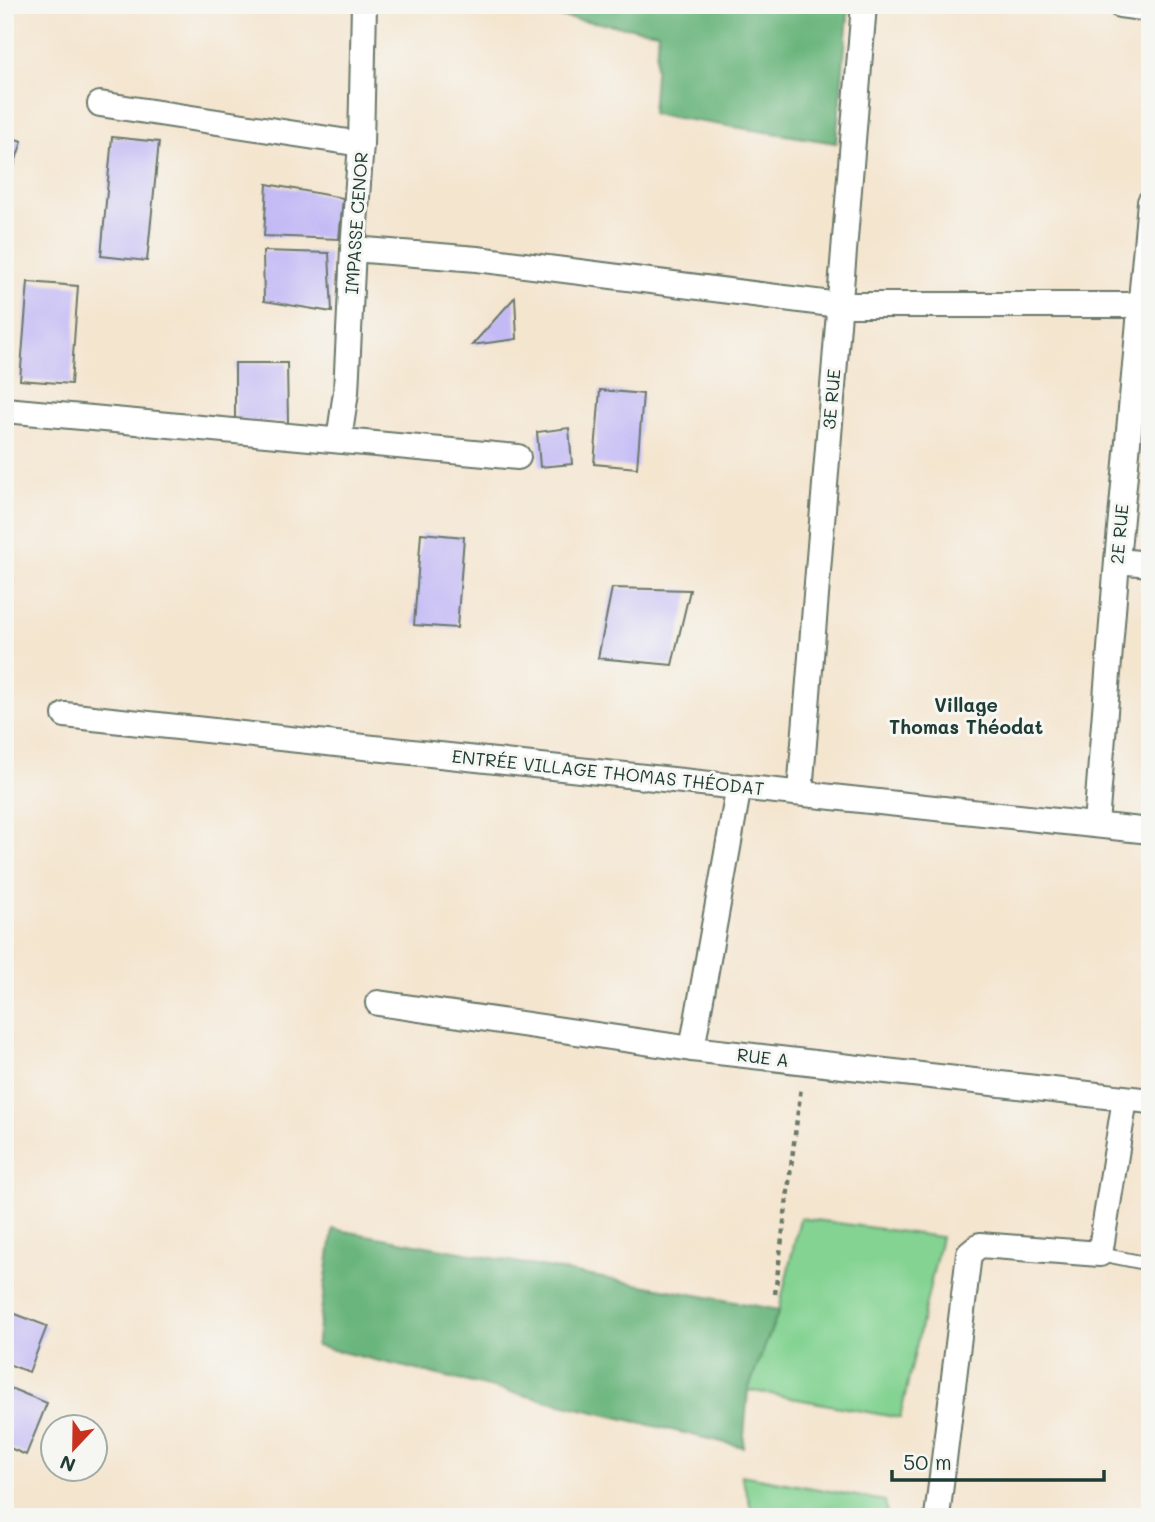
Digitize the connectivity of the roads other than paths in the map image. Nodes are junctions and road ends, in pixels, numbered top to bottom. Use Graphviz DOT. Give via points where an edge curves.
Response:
graph roads {
  1 [pos="364,5"];
  2 [pos="864,5"];
  3 [pos="1120,5"];
  4 [pos="1150,9"];
  5 [pos="100,104"];
  6 [pos="361,144"];
  7 [pos="1150,202"];
  8 [pos="353,249"];
  9 [pos="1145,305"];
  10 [pos="839,306"];
  11 [pos="5,410"];
  12 [pos="339,440"];
  13 [pos="519,457"];
  14 [pos="1116,561"];
  15 [pos="1150,564"];
  16 [pos="65,715"];
  17 [pos="739,786"];
  18 [pos="800,792"];
  19 [pos="1096,824"];
  20 [pos="1150,831"];
  21 [pos="378,1003"];
  22 [pos="692,1049"];
  23 [pos="1125,1099"];
  24 [pos="1150,1101"];
  25 [pos="1100,1254"];
  26 [pos="1150,1264"];
  27 [pos="937,1517"];
  1 -- 6 [label="street, IMPASSE CENOR"];
  2 -- 10 [label="street, 3E RUE"];
  3 -- 4 [label="street"];
  5 -- 6 [label="street"];
  6 -- 8 [label="street, IMPASSE CENOR"];
  7 -- 9 [label="street, 2E RUE"];
  8 -- 10 [label="street" via="477,259"];
  8 -- 12 [label="street, IMPASSE CENOR"];
  9 -- 10 [label="street"];
  9 -- 14 [label="street, 2E RUE"];
  10 -- 18 [label="street, 3E RUE"];
  11 -- 12 [label="street"];
  12 -- 13 [label="street"];
  14 -- 15 [label="street"];
  14 -- 19 [label="street, 2E RUE"];
  16 -- 17 [label="street, ENTRÉE VILLAGE THOMAS THÉODAT"];
  17 -- 18 [label="street, ENTRÉE VILLAGE THOMAS THÉODAT"];
  17 -- 22 [label="street"];
  18 -- 19 [label="street, ENTRÉE VILLAGE THOMAS THÉODAT"];
  19 -- 20 [label="street, ENTRÉE VILLAGE THOMAS THÉODAT"];
  21 -- 22 [label="street, RUE A"];
  22 -- 23 [label="street, RUE A"];
  23 -- 24 [label="street, RUE A"];
  23 -- 25 [label="street"];
  25 -- 26 [label="lane"];
  25 -- 27 [label="street" via="980,1245 969,1254"];
}
